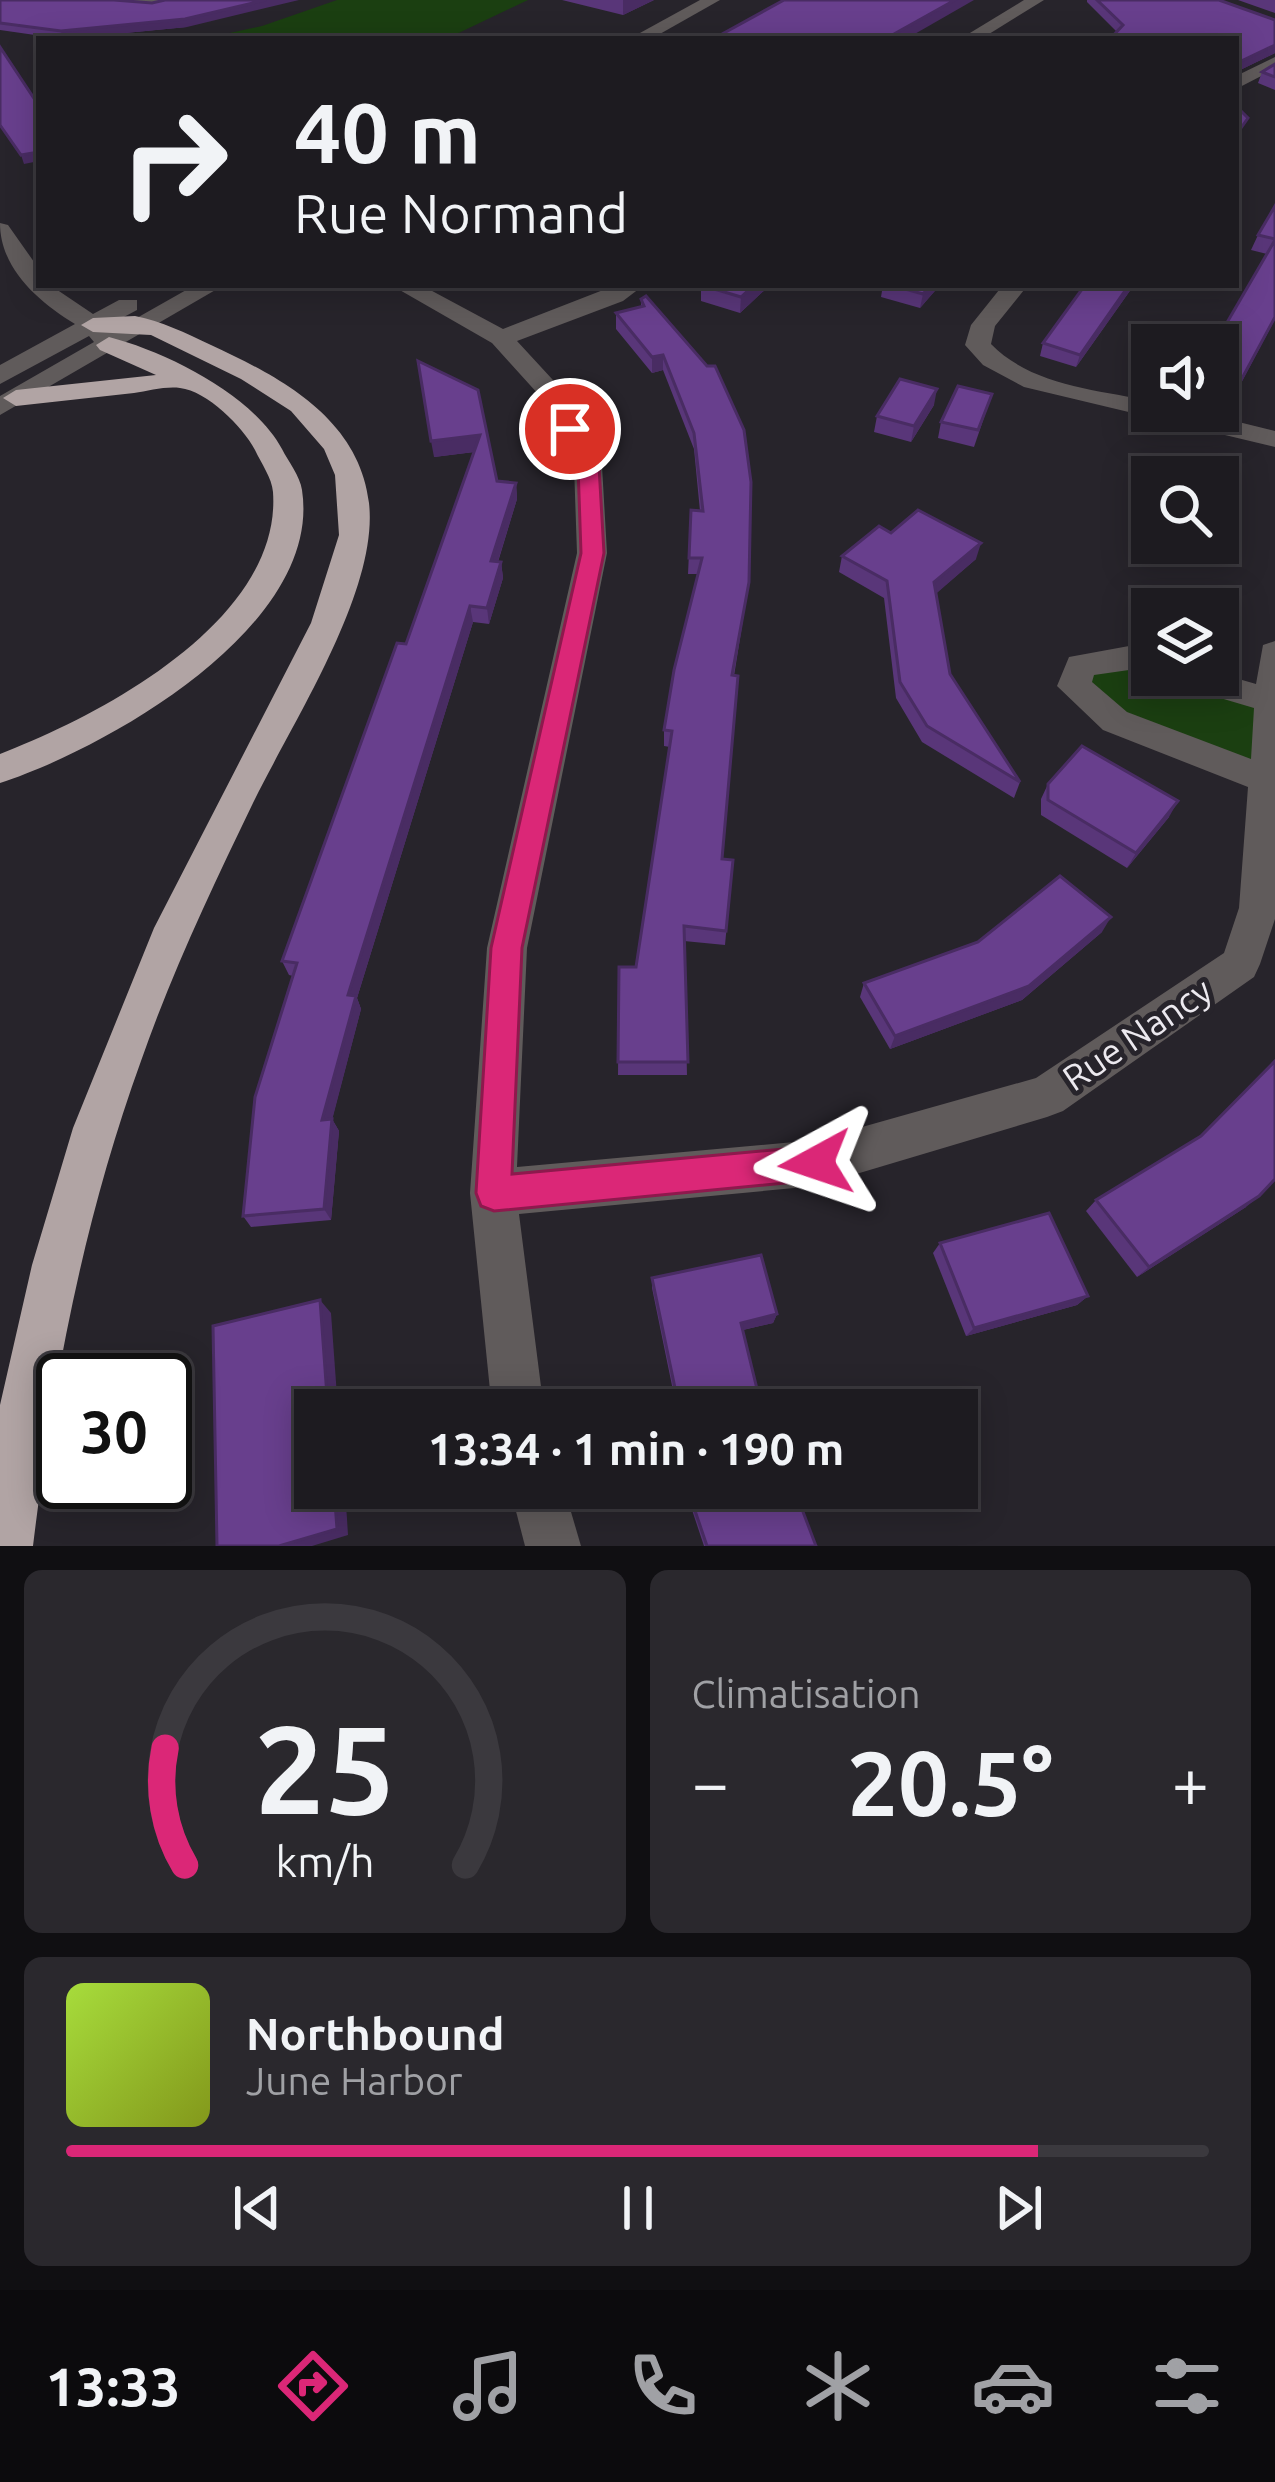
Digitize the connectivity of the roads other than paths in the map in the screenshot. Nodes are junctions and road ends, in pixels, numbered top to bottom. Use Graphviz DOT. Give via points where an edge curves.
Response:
graph roads {
  1 [pos="118,0"];
  2 [pos="170,0"];
  3 [pos="712,0"];
  4 [pos="1036,0"];
  5 [pos="644,36"];
  6 [pos="974,36"];
  7 [pos="1275,62"];
  8 [pos="1239,81"];
  9 [pos="0,230"];
  10 [pos="36,281"];
  11 [pos="41,288"];
  12 [pos="161,288"];
  13 [pos="207,288"];
  14 [pos="409,288"];
  15 [pos="627,288"];
  16 [pos="1014,288"];
  17 [pos="145,324"];
  18 [pos="101,335"];
  19 [pos="501,338"];
  20 [pos="185,380"];
  21 [pos="5,394"];
  22 [pos="1131,404"];
  23 [pos="1239,430"];
  24 [pos="1275,439"];
  25 [pos="1275,653"];
  26 [pos="1131,659"];
  27 [pos="1239,691"];
  28 [pos="1269,700"];
  29 [pos="0,769"];
  30 [pos="1265,779"];
  31 [pos="494,1193"];
  32 [pos="516,1389"];
  33 [pos="543,1509"];
  34 [pos="5,1546"];
  35 [pos="553,1546"];
  1 -- 2 [label="street"];
  3 -- 5 [label="street"];
  4 -- 6 [label="street"];
  7 -- 8 [label="street"];
  9 -- 10 [label="street"];
  11 -- 18 [label="street"];
  12 -- 18 [label="street"];
  13 -- 17 [label="street"];
  14 -- 19 [label="street"];
  15 -- 19 [label="street"];
  16 -- 22 [label="street" via="983,325 978,345 991,363"];
  17 -- 18 [label="street"];
  17 -- 34 [label="highway" via="262,378 312,415 346,464 355,526 330,612 175,926 104,1097 29,1378"];
  18 -- 20 [label="highway"];
  18 -- 21 [label="street"];
  19 -- 31 [label="street" via="551,392 588,466 592,553 506,948"];
  20 -- 21 [label="highway"];
  20 -- 29 [label="highway" via="237,411 272,451 287,499 275,560 232,626 176,678 100,726"];
  23 -- 24 [label="street"];
  25 -- 28 [label="street, Rue Nancy"];
  26 -- 30 [label="street" via="1081,665 1074,686 1114,721"];
  27 -- 28 [label="street"];
  28 -- 30 [label="street, Rue Nancy"];
  30 -- 31 [label="street, Rue Nancy" via="1259,908 1240,964 1047,1096 816,1163"];
  31 -- 32 [label="street"];
  33 -- 35 [label="street"];
}
